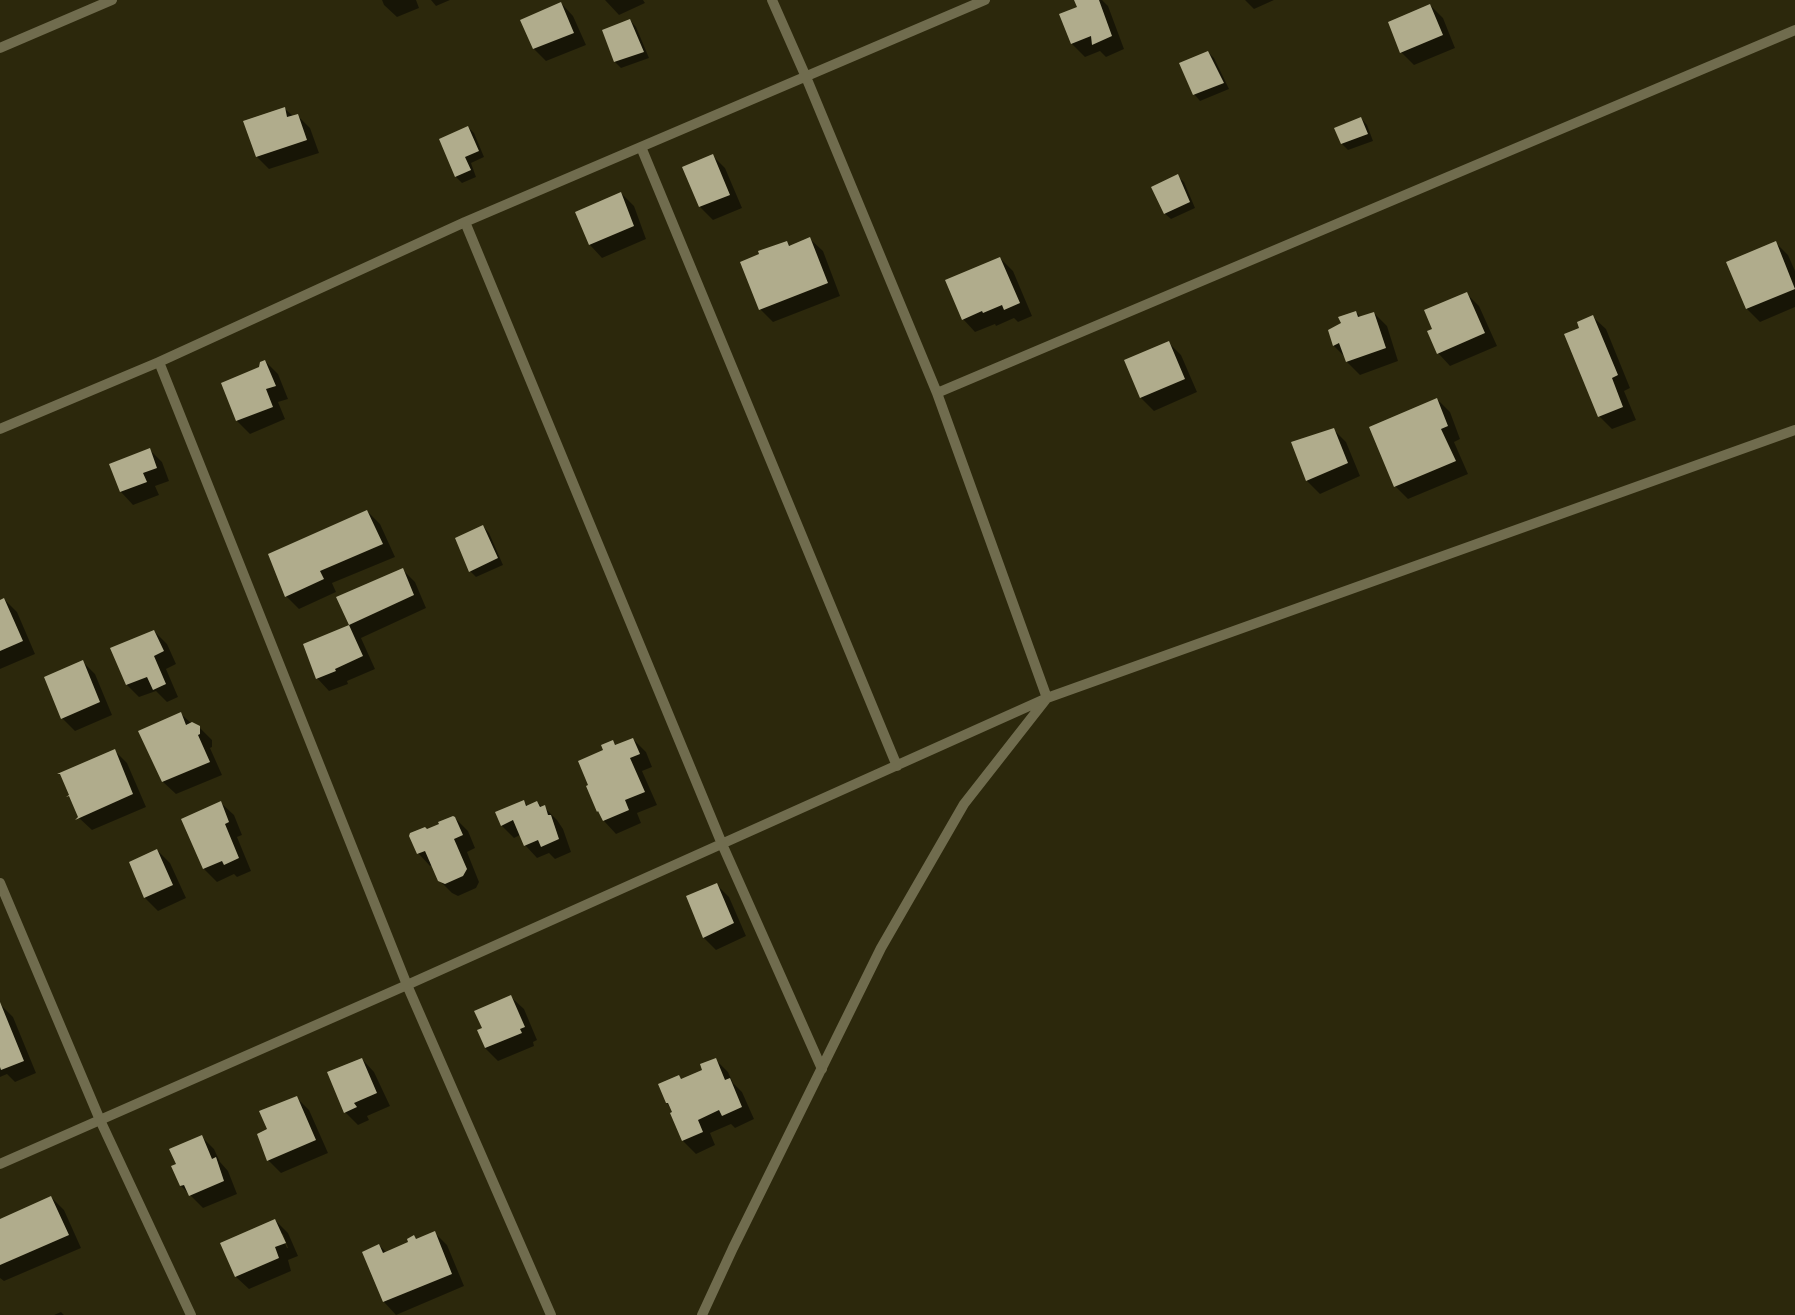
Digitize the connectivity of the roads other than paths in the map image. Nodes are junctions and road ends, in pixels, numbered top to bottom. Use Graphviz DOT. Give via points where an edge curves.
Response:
graph roads {
  1 [pos="112,0"];
  2 [pos="772,0"];
  3 [pos="985,0"];
  4 [pos="1795,30"];
  5 [pos="0,48"];
  6 [pos="806,77"];
  7 [pos="641,147"];
  8 [pos="465,222"];
  9 [pos="159,362"];
  10 [pos="937,393"];
  11 [pos="0,429"];
  12 [pos="1795,430"];
  13 [pos="1047,698"];
  14 [pos="897,766"];
  15 [pos="722,844"];
  16 [pos="0,883"];
  17 [pos="407,985"];
  18 [pos="822,1069"];
  19 [pos="100,1120"];
  20 [pos="0,1164"];
  21 [pos="191,1315"];
  22 [pos="552,1315"];
  23 [pos="702,1315"];
  1 -- 5 [label="street"];
  2 -- 6 [label="street"];
  3 -- 6 [label="street"];
  4 -- 10 [label="street"];
  6 -- 7 [label="street"];
  6 -- 10 [label="street"];
  7 -- 8 [label="street"];
  7 -- 14 [label="street"];
  8 -- 9 [label="street"];
  8 -- 15 [label="street"];
  9 -- 11 [label="street"];
  9 -- 17 [label="street"];
  10 -- 13 [label="street"];
  12 -- 13 [label="street"];
  13 -- 14 [label="street"];
  13 -- 18 [label="street" via="964,804 881,948"];
  14 -- 15 [label="street"];
  15 -- 17 [label="street"];
  15 -- 18 [label="street"];
  16 -- 19 [label="street"];
  17 -- 19 [label="street"];
  17 -- 22 [label="street"];
  18 -- 23 [label="street"];
  19 -- 20 [label="street"];
  19 -- 21 [label="street"];
}
